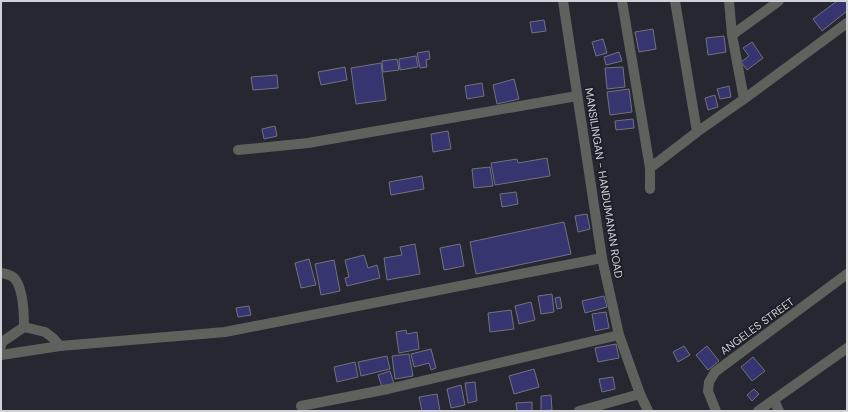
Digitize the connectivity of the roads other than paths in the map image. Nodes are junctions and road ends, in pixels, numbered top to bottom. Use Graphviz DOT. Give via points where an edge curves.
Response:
graph roads {
  1 [pos="563,1"];
  2 [pos="622,1"];
  3 [pos="675,1"];
  4 [pos="729,1"];
  5 [pos="779,1"];
  6 [pos="847,23"];
  7 [pos="732,34"];
  8 [pos="577,96"];
  9 [pos="744,99"];
  10 [pos="697,132"];
  11 [pos="238,150"];
  12 [pos="650,168"];
  13 [pos="650,189"];
  14 [pos="602,258"];
  15 [pos="1,273"];
  16 [pos="847,274"];
  17 [pos="24,327"];
  18 [pos="620,335"];
  19 [pos="1,346"];
  20 [pos="60,346"];
  21 [pos="847,348"];
  22 [pos="1,355"];
  23 [pos="640,394"];
  24 [pos="774,400"];
  25 [pos="301,406"];
  26 [pos="579,411"];
  27 [pos="648,411"];
  28 [pos="716,411"];
  29 [pos="758,411"];
  30 [pos="779,411"];
  1 -- 8 [label="street, MANSILINGAN - HANDUMANAN ROAD"];
  2 -- 12 [label="street"];
  3 -- 10 [label="street"];
  4 -- 7 [label="street"];
  5 -- 7 [label="street"];
  6 -- 9 [label="street"];
  7 -- 9 [label="street"];
  8 -- 11 [label="street" via="308,143"];
  8 -- 14 [label="street, MANSILINGAN - HANDUMANAN ROAD"];
  9 -- 10 [label="street"];
  10 -- 12 [label="street"];
  12 -- 13 [label="street"];
  14 -- 18 [label="street, MANSILINGAN - HANDUMANAN ROAD"];
  14 -- 20 [label="street" via="225,332"];
  15 -- 17 [label="street" via="9,274 16,279 24,314"];
  16 -- 28 [label="street, ANGELES STREET" via="715,372 709,382 708,391"];
  17 -- 19 [label="street" via="2,342"];
  17 -- 20 [label="street" via="45,332"];
  18 -- 23 [label="street, MANSILINGAN - HANDUMANAN ROAD"];
  18 -- 25 [label="street" via="388,389"];
  20 -- 22 [label="street"];
  21 -- 24 [label="street"];
  23 -- 26 [label="street"];
  23 -- 27 [label="street, MANSILINGAN - HANDUMANAN ROAD"];
  24 -- 29 [label="street"];
  24 -- 30 [label="street"];
}
